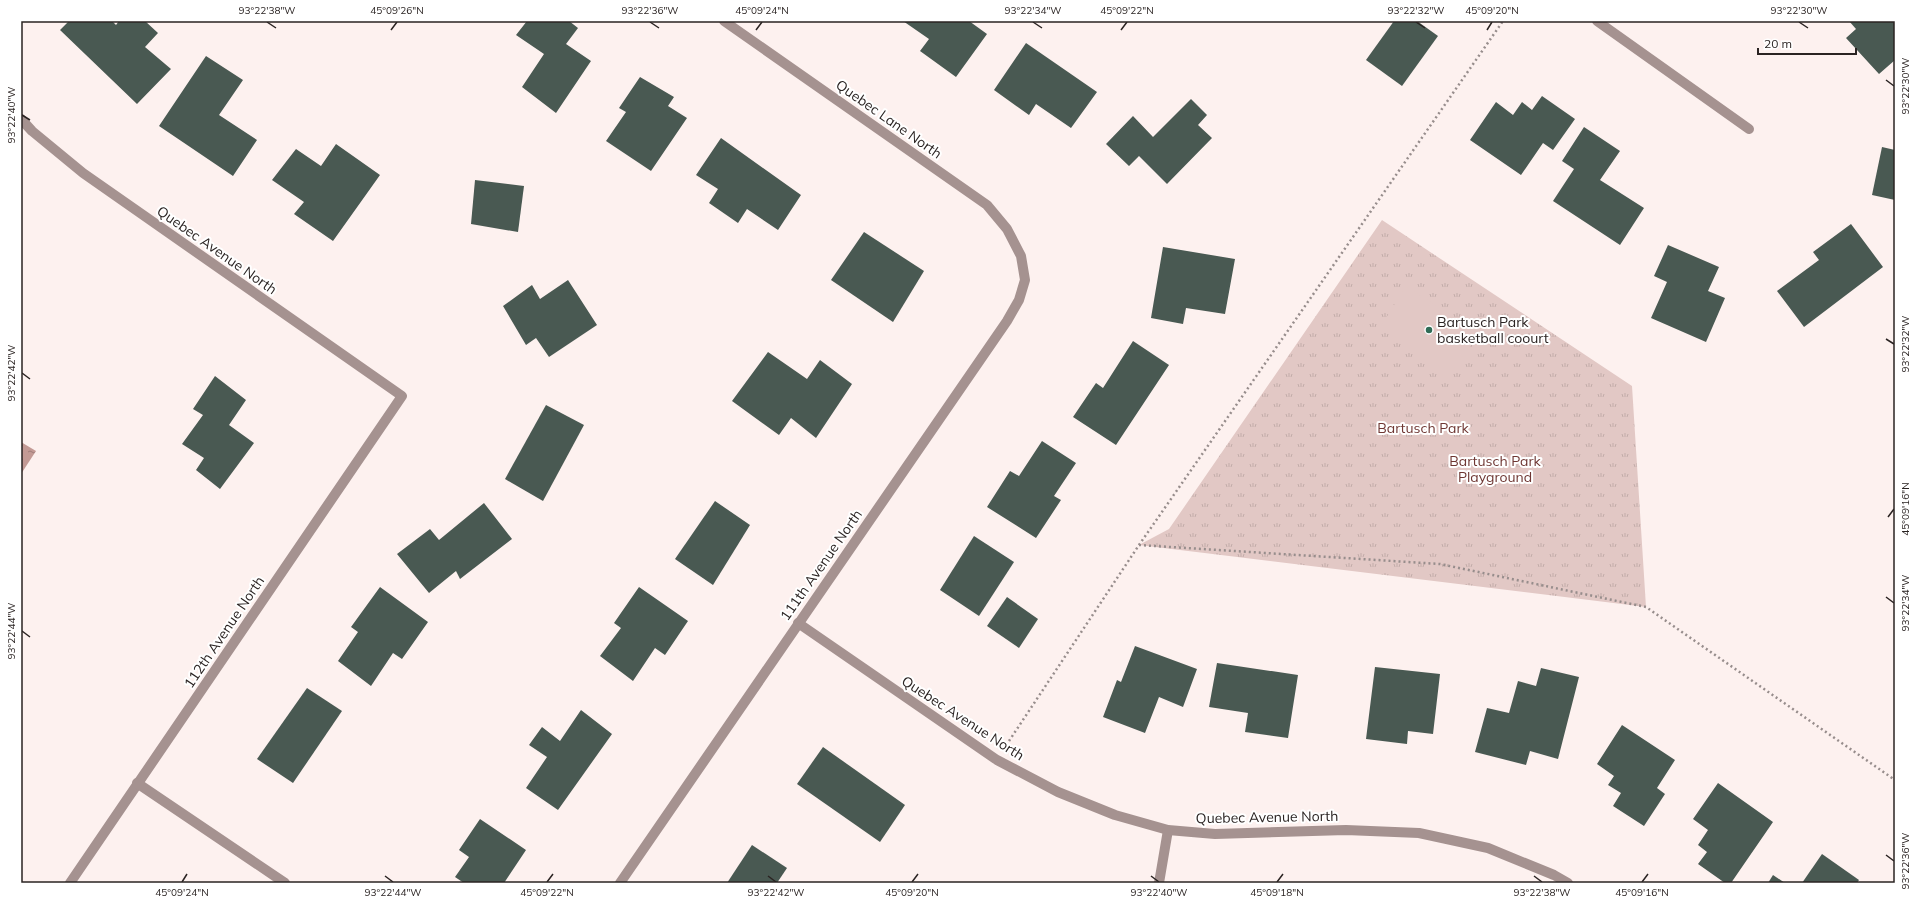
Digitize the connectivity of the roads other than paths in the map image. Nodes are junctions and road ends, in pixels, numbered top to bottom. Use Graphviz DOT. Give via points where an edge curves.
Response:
graph roads {
  1 [pos="724,21"];
  2 [pos="1597,21"];
  3 [pos="21,119"];
  4 [pos="1749,129"];
  5 [pos="1020,256"];
  6 [pos="402,396"];
  7 [pos="798,623"];
  8 [pos="137,783"];
  9 [pos="1168,830"];
  10 [pos="70,883"];
  11 [pos="284,883"];
  12 [pos="620,883"];
  13 [pos="1159,883"];
  14 [pos="1568,883"];
  1 -- 5 [label="street, Quebec Lane North" via="987,205 1007,229"];
  2 -- 4 [label="street"];
  3 -- 6 [label="street, Quebec Avenue North" via="83,173"];
  5 -- 7 [label="street, 111th Avenue North" via="1025,280 1019,300 1007,321"];
  6 -- 8 [label="street, 112th Avenue North"];
  7 -- 9 [label="street, Quebec Avenue North" via="997,760 1058,792 1115,815"];
  7 -- 12 [label="street, 111th Avenue North"];
  8 -- 10 [label="street, 112th Avenue North"];
  8 -- 11 [label="street"];
  9 -- 13 [label="street"];
  9 -- 14 [label="street, Quebec Avenue North" via="1215,834 1346,830 1419,833 1488,848"];
}
